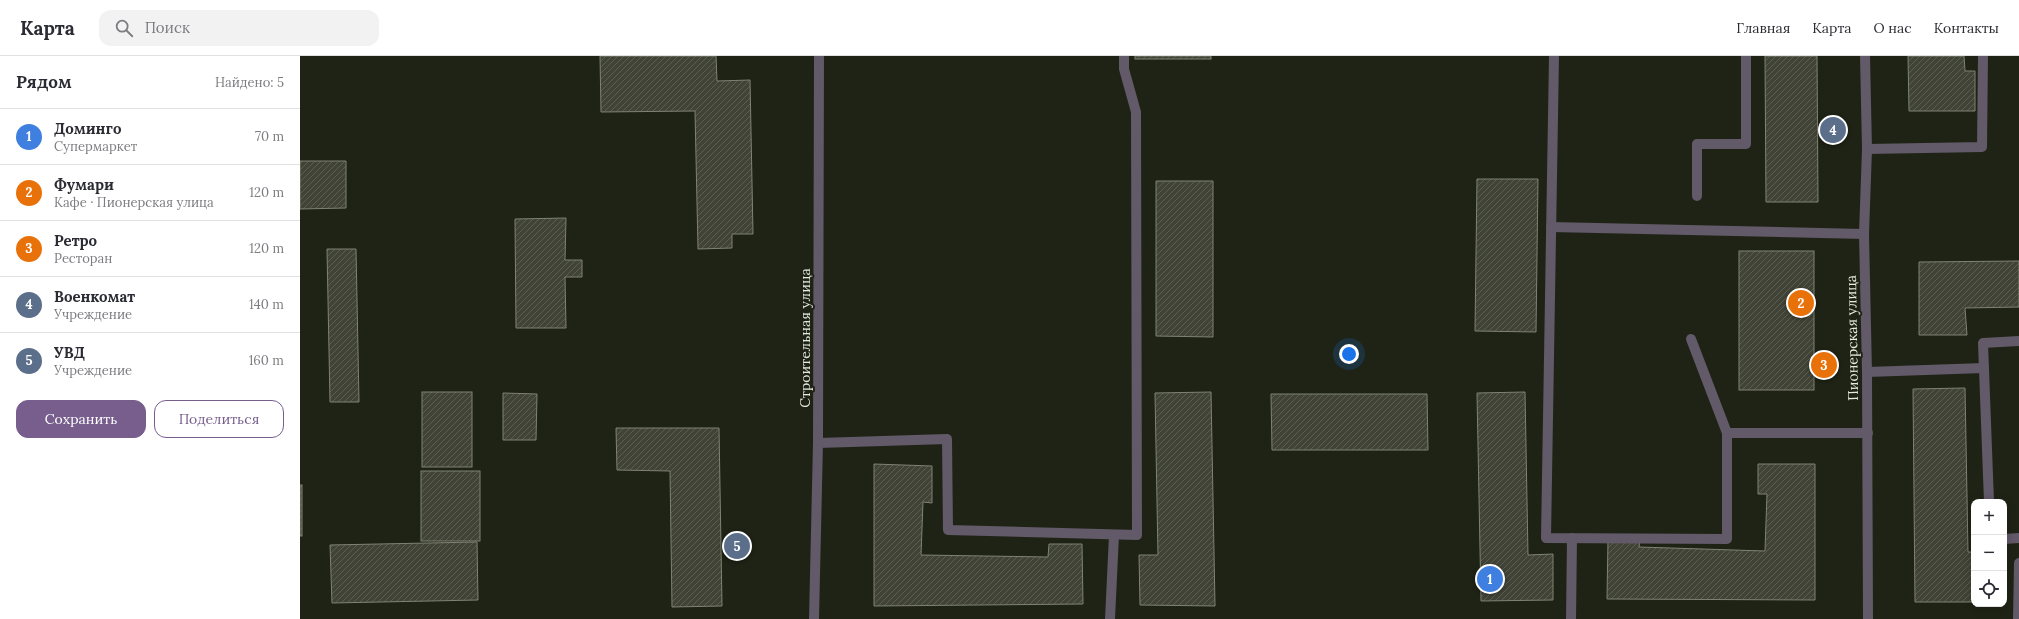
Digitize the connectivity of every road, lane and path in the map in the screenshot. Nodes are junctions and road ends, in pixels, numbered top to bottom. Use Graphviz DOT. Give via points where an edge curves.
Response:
graph roads {
  1 [pos="819,56"];
  2 [pos="1124,56"];
  3 [pos="1554,56"];
  4 [pos="1746,56"];
  5 [pos="1866,56"];
  6 [pos="1983,56"];
  7 [pos="1867,150"];
  8 [pos="1697,196"];
  9 [pos="1551,227"];
  10 [pos="1864,234"];
  11 [pos="1692,339"];
  12 [pos="2019,341"];
  13 [pos="1984,368"];
  14 [pos="1867,372"];
  15 [pos="1727,433"];
  16 [pos="1868,433"];
  17 [pos="818,443"];
  18 [pos="1989,499"];
  19 [pos="1114,535"];
  20 [pos="1572,538"];
  21 [pos="2007,538"];
  22 [pos="2019,538"];
  23 [pos="2019,562"];
  24 [pos="814,619"];
  25 [pos="1110,619"];
  26 [pos="1571,619"];
  27 [pos="1868,619"];
  28 [pos="2018,619"];
  1 -- 17 [label="street, Строительная улица"];
  2 -- 19 [label="street" via="1124,69 1136,112 1137,536"];
  3 -- 9 [label="street"];
  4 -- 8 [label="street" via="1746,144 1697,144"];
  5 -- 7 [label="street, Пионерская улица"];
  6 -- 7 [label="street" via="1982,147"];
  7 -- 10 [label="street, Пионерская улица"];
  9 -- 10 [label="street"];
  9 -- 20 [label="street" via="1546,538"];
  10 -- 14 [label="street, Пионерская улица"];
  11 -- 15 [label="street"];
  12 -- 13 [label="street" via="1983,342"];
  13 -- 14 [label="street"];
  13 -- 18 [label="street"];
  14 -- 16 [label="street, Пионерская улица"];
  15 -- 16 [label="street"];
  15 -- 20 [label="street" via="1727,539"];
  16 -- 27 [label="street, Пионерская улица"];
  17 -- 19 [label="street" via="947,439 948,530"];
  17 -- 24 [label="street, Строительная улица"];
  19 -- 25 [label="street"];
  20 -- 26 [label="street"];
  21 -- 22 [label="street"];
  23 -- 28 [label="street"];
}
